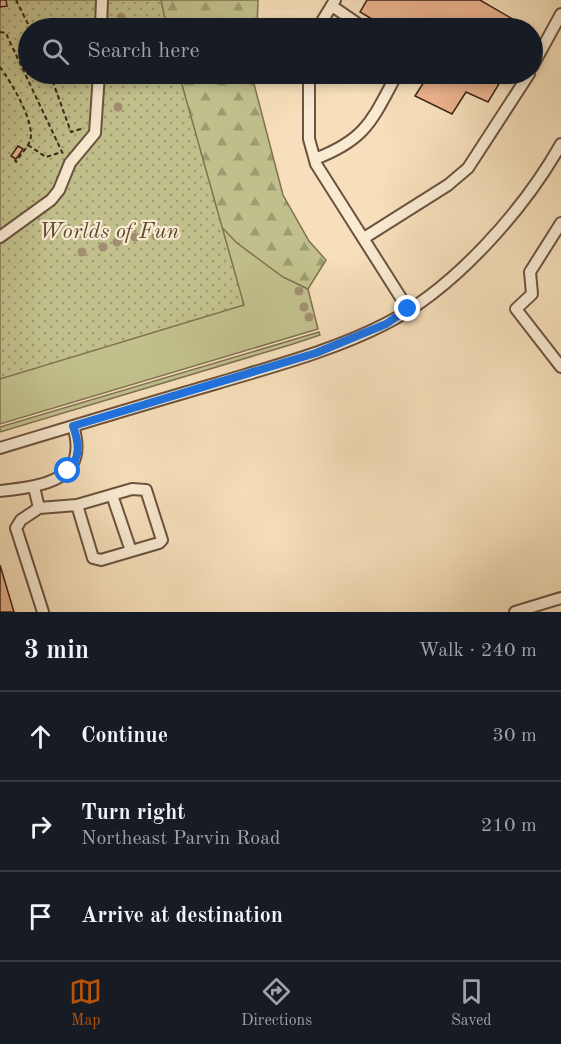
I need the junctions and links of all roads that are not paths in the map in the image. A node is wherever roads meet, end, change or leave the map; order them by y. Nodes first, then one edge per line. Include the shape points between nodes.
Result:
1 (102, 0) edge
2 (333, 3) edge
3 (561, 14) edge
4 (101, 18) edge
5 (324, 18) edge
6 (352, 18) edge
7 (543, 47) edge
8 (98, 84) edge
9 (309, 84) edge
10 (391, 84) edge
11 (523, 84) edge
12 (561, 144) edge
13 (315, 159) junction
14 (561, 223) edge
15 (0, 237) edge
16 (364, 238) junction
17 (408, 309) junction
18 (561, 367) edge
19 (73, 426) junction
20 (0, 448) edge
21 (34, 487) junction
22 (0, 491) edge
23 (112, 495) junction
24 (77, 505) junction
25 (39, 508) junction
26 (131, 551) junction
27 (561, 598) edge
28 (43, 612) edge
29 (515, 612) edge

1 - 4 street
2 - 5 street
2 - 6 street
3 - 7 street
8 - 15 street via 95,133 66,156 51,200
9 - 13 street via 309,139
10 - 13 street via 369,124 344,148
11 - 16 street via 468,168
12 - 17 street via 544,174 502,228 438,289
13 - 16 street
14 - 18 street via 530,272 532,294 516,309
16 - 17 street
17 - 19 street via 386,324 316,353
19 - 20 street
19 - 21 street via 78,442 75,463 68,471
21 - 22 street
21 - 25 street
23 - 24 street
23 - 26 street
23 - 26 street via 132,489 146,490 162,540
24 - 25 street
24 - 26 street via 93,558 101,560
25 - 28 street via 16,528
27 - 29 street

